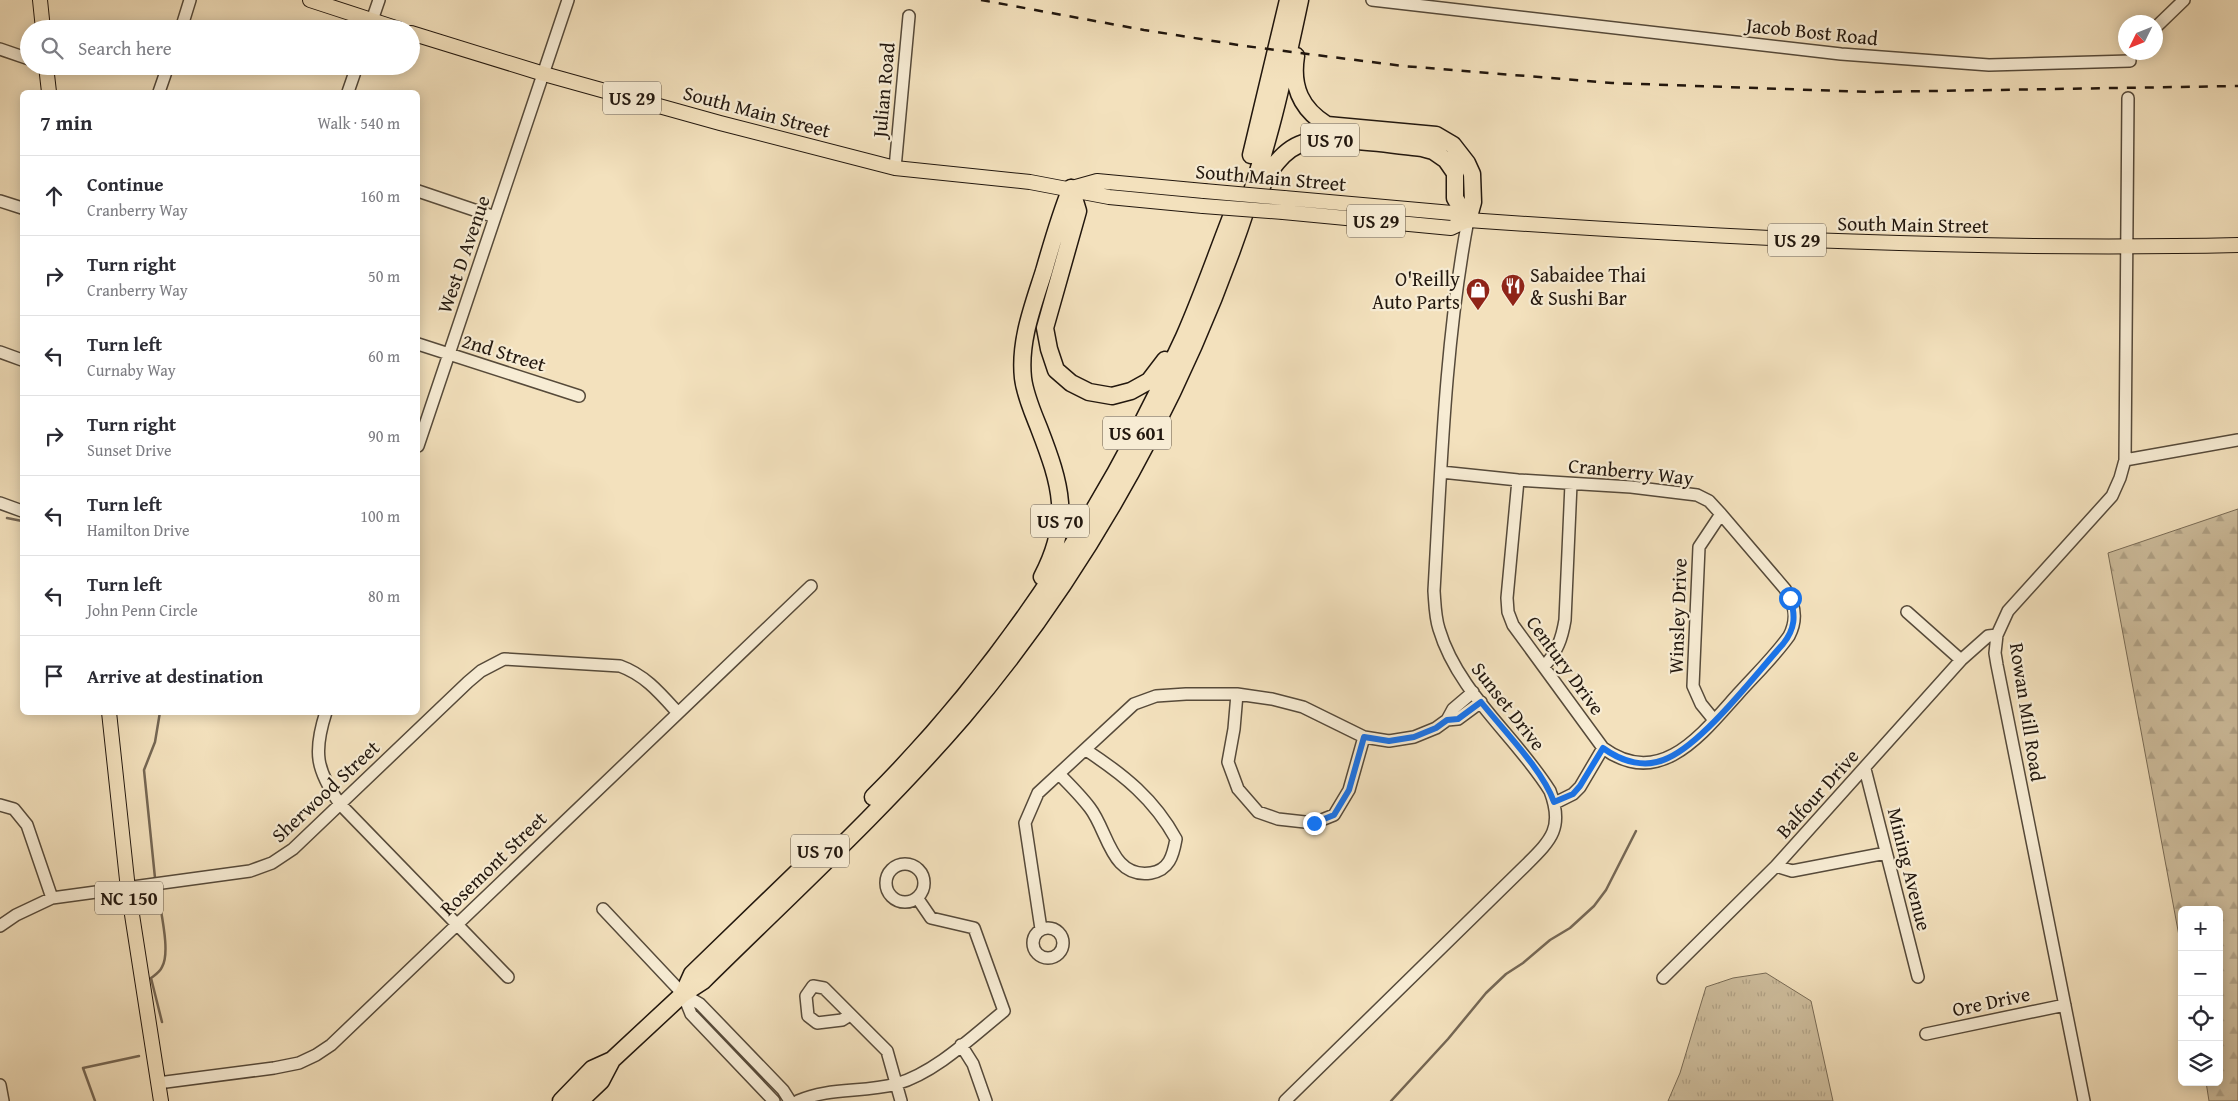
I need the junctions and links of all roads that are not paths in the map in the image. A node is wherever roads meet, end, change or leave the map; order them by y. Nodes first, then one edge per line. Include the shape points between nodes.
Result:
1 (40, 0) edge
2 (190, 0) edge
3 (310, 0) edge
4 (379, 0) edge
5 (568, 0) edge
6 (1288, 0) edge
7 (1300, 0) edge
8 (1306, 0) edge
9 (1372, 0) edge
10 (2184, 0) edge
11 (909, 16) dead end
12 (42, 20) edge
13 (184, 20) edge
14 (359, 20) edge
15 (373, 20) edge
16 (2163, 20) edge
17 (420, 36) edge
18 (0, 49) edge
19 (20, 56) edge
20 (2131, 60) edge
21 (544, 74) junction
22 (47, 75) edge
23 (165, 75) edge
24 (354, 75) edge
25 (49, 90) edge
26 (160, 90) edge
27 (349, 90) edge
28 (2128, 98) dead end
29 (895, 168) junction
30 (1071, 188) junction
31 (420, 192) edge
32 (0, 200) edge
33 (1284, 206) junction
34 (20, 207) edge
35 (495, 218) junction
36 (1468, 220) junction
37 (2238, 245) edge
38 (2126, 248) junction
39 (1216, 273) junction
40 (420, 345) edge
41 (0, 352) edge
42 (448, 355) junction
43 (20, 359) edge
44 (579, 396) dead end
45 (420, 440) edge
46 (2238, 440) edge
47 (2125, 460) junction
48 (1440, 472) junction
49 (1518, 480) junction
50 (1572, 484) junction
51 (0, 504) edge
52 (20, 510) edge
53 (1721, 514) junction
54 (811, 586) dead end
55 (1907, 612) dead end
56 (1997, 635) junction
57 (1961, 660) junction
58 (1544, 666) junction
59 (1473, 692) junction
60 (1237, 694) junction
61 (1481, 702) junction
62 (678, 713) junction
63 (109, 715) edge
64 (325, 715) edge
65 (1447, 720) junction
66 (1714, 720) junction
67 (1364, 737) junction
68 (1603, 748) junction
69 (1086, 750) junction
70 (1865, 769) junction
71 (1060, 774) junction
72 (1554, 802) junction
73 (867, 803) junction
74 (340, 804) junction
75 (0, 805) edge
76 (1886, 853) junction
77 (1776, 866) junction
78 (128, 889) junction
79 (52, 898) junction
80 (918, 899) dead end
81 (603, 909) dead end
82 (456, 924) junction
83 (0, 926) edge
84 (1042, 929) dead end
85 (508, 977) dead end
86 (1918, 977) dead end
87 (1663, 978) dead end
88 (683, 994) junction
89 (2065, 1004) junction
90 (850, 1015) dead end
91 (1926, 1034) dead end
92 (961, 1045) junction
93 (612, 1060) junction
94 (158, 1082) junction
95 (896, 1084) junction
96 (0, 1085) edge
97 (3, 1101) edge
98 (161, 1101) edge
99 (561, 1101) edge
100 (580, 1101) edge
101 (774, 1101) edge
102 (790, 1101) edge
103 (798, 1101) edge
104 (901, 1101) edge
105 (986, 1101) edge
106 (1284, 1101) edge
107 (2084, 1101) edge

1 - 12 main road
2 - 13 street
3 - 14 main road
4 - 15 street
5 - 21 street, West D Avenue
6 - 39 highway, US 601 via 1266,99
7 - 39 highway, US 601 via 1271,128 1246,209
8 - 36 highway via 1294,68 1302,100 1314,117 1327,125 1436,135 1453,145 1468,163 1472,174 1473,202
9 - 20 street, Jacob Bost Road via 1841,54 1989,65
10 - 16 street
11 - 29 street, Julian Road
17 - 21 main road, South Main Street / US 29
18 - 19 street
21 - 29 main road, South Main Street / US 29
21 - 35 street, West D Avenue
22 - 25 main road
23 - 26 street
24 - 27 street
28 - 38 street, Rowan Mill Road
29 - 30 main road, South Main Street / US 29
30 - 33 main road, South Main Street / US 29, bridge via 1109,197 1203,206
30 - 33 main road, South Main Street / US 29, bridge via 1097,181 1204,191
30 - 39 highway via 1078,211 1045,328 1056,370 1071,383 1089,392 1112,396 1131,391 1149,380 1163,364
30 - 73 highway, US 70 via 1026,328 1023,354 1023,379 1061,496 1058,540 1036,588 988,654 890,770
31 - 35 street
32 - 34 street
33 - 36 main road, South Main Street / US 29 via 1452,213
35 - 42 street, West D Avenue
36 - 38 main road, South Main Street / US 29 via 1829,242
36 - 39 highway, US 70 via 1455,198 1454,173 1446,160 1433,151 1327,140 1305,142 1286,153 1272,168 1262,185 1240,244
36 - 48 street, Sunset Drive via 1459,265
37 - 38 main road, South Main Street / US 29
38 - 47 street, Rowan Mill Road
39 - 73 highway, US 601 via 1138,432 1066,557 984,670 939,725
39 - 88 highway, US 70 via 1163,411 1104,519 1005,664 910,776 703,981
40 - 42 street, 2nd Street
41 - 43 street
42 - 44 street, 2nd Street
42 - 45 street, West D Avenue
46 - 47 street
47 - 56 street, Rowan Mill Road via 2112,496 2019,597 2001,622
48 - 49 street, Cranberry Way
48 - 59 street, Sunset Drive via 1435,610 1450,658
49 - 50 street, Cranberry Way
49 - 58 street, Century Drive via 1508,612 1513,625
50 - 53 street, Cranberry Way via 1698,495
50 - 58 street via 1565,620 1562,637
51 - 52 street
53 - 66 street, Winsley Drive via 1699,547 1692,686
53 - 66 street, Cranberry Way via 1784,589 1795,614 1792,630 1783,644
54 - 62 street, Rosemont Street
55 - 57 street
56 - 57 street, Balfour Drive via 1988,636
56 - 89 street, Rowan Mill Road via 1998,665
57 - 70 street, Balfour Drive
58 - 68 street, Century Drive
59 - 61 street, Sunset Drive
59 - 65 street via 1453,709
60 - 67 street via 1302,707
60 - 67 street via 1228,762 1238,789 1258,812 1278,819 1314,823 1334,815 1349,790
60 - 69 street via 1156,696 1134,704
61 - 65 street via 1458,719
61 - 72 street, Sunset Drive via 1540,776
62 - 74 street, Sherwood Street via 648,680 620,666 504,659 468,682
62 - 82 street, Rosemont Street
63 - 78 main road, NC 150
64 - 74 street via 317,751 319,766 325,783
65 - 67 street via 1425,732 1401,739 1389,741
66 - 68 street, Cranberry Way via 1678,753 1657,762 1621,760
68 - 72 street via 1573,794
69 - 71 street
69 - 71 street via 1138,788 1165,820 1176,840 1172,860 1159,871 1140,874 1120,862 1111,852 1092,810
70 - 76 street, Mining Avenue
70 - 77 street, Balfour Drive
71 - 84 street via 1038,793 1025,823
72 - 106 street, Sunset Drive via 1556,826 1546,845
73 - 88 highway, US 70 via 692,974
74 - 78 street, Sherwood Street via 293,849 272,863 250,871
74 - 82 street
75 - 79 street via 14,809 27,825
76 - 77 street via 1792,871
76 - 86 street, Mining Avenue
77 - 87 street, Balfour Drive
78 - 79 street, Sherwood Street
78 - 94 main road, NC 150
79 - 83 street, Sherwood Street via 16,914
80 - 92 street via 931,918 974,928 1004,1012
81 - 88 street
82 - 85 street
82 - 94 street, Rosemont Street via 316,1055 299,1063 274,1068
88 - 93 highway, US 70
88 - 101 street via 691,1014
88 - 102 street via 700,1004
89 - 91 street, Ore Drive
89 - 107 street, Rowan Mill Road
90 - 95 street via 887,1051
92 - 95 street via 929,1069
92 - 105 street via 974,1064
93 - 99 highway, US 70 via 592,1069
93 - 100 highway, US 70 via 601,1081
94 - 98 main road, NC 150
95 - 103 street via 833,1090
95 - 104 street
96 - 97 street

